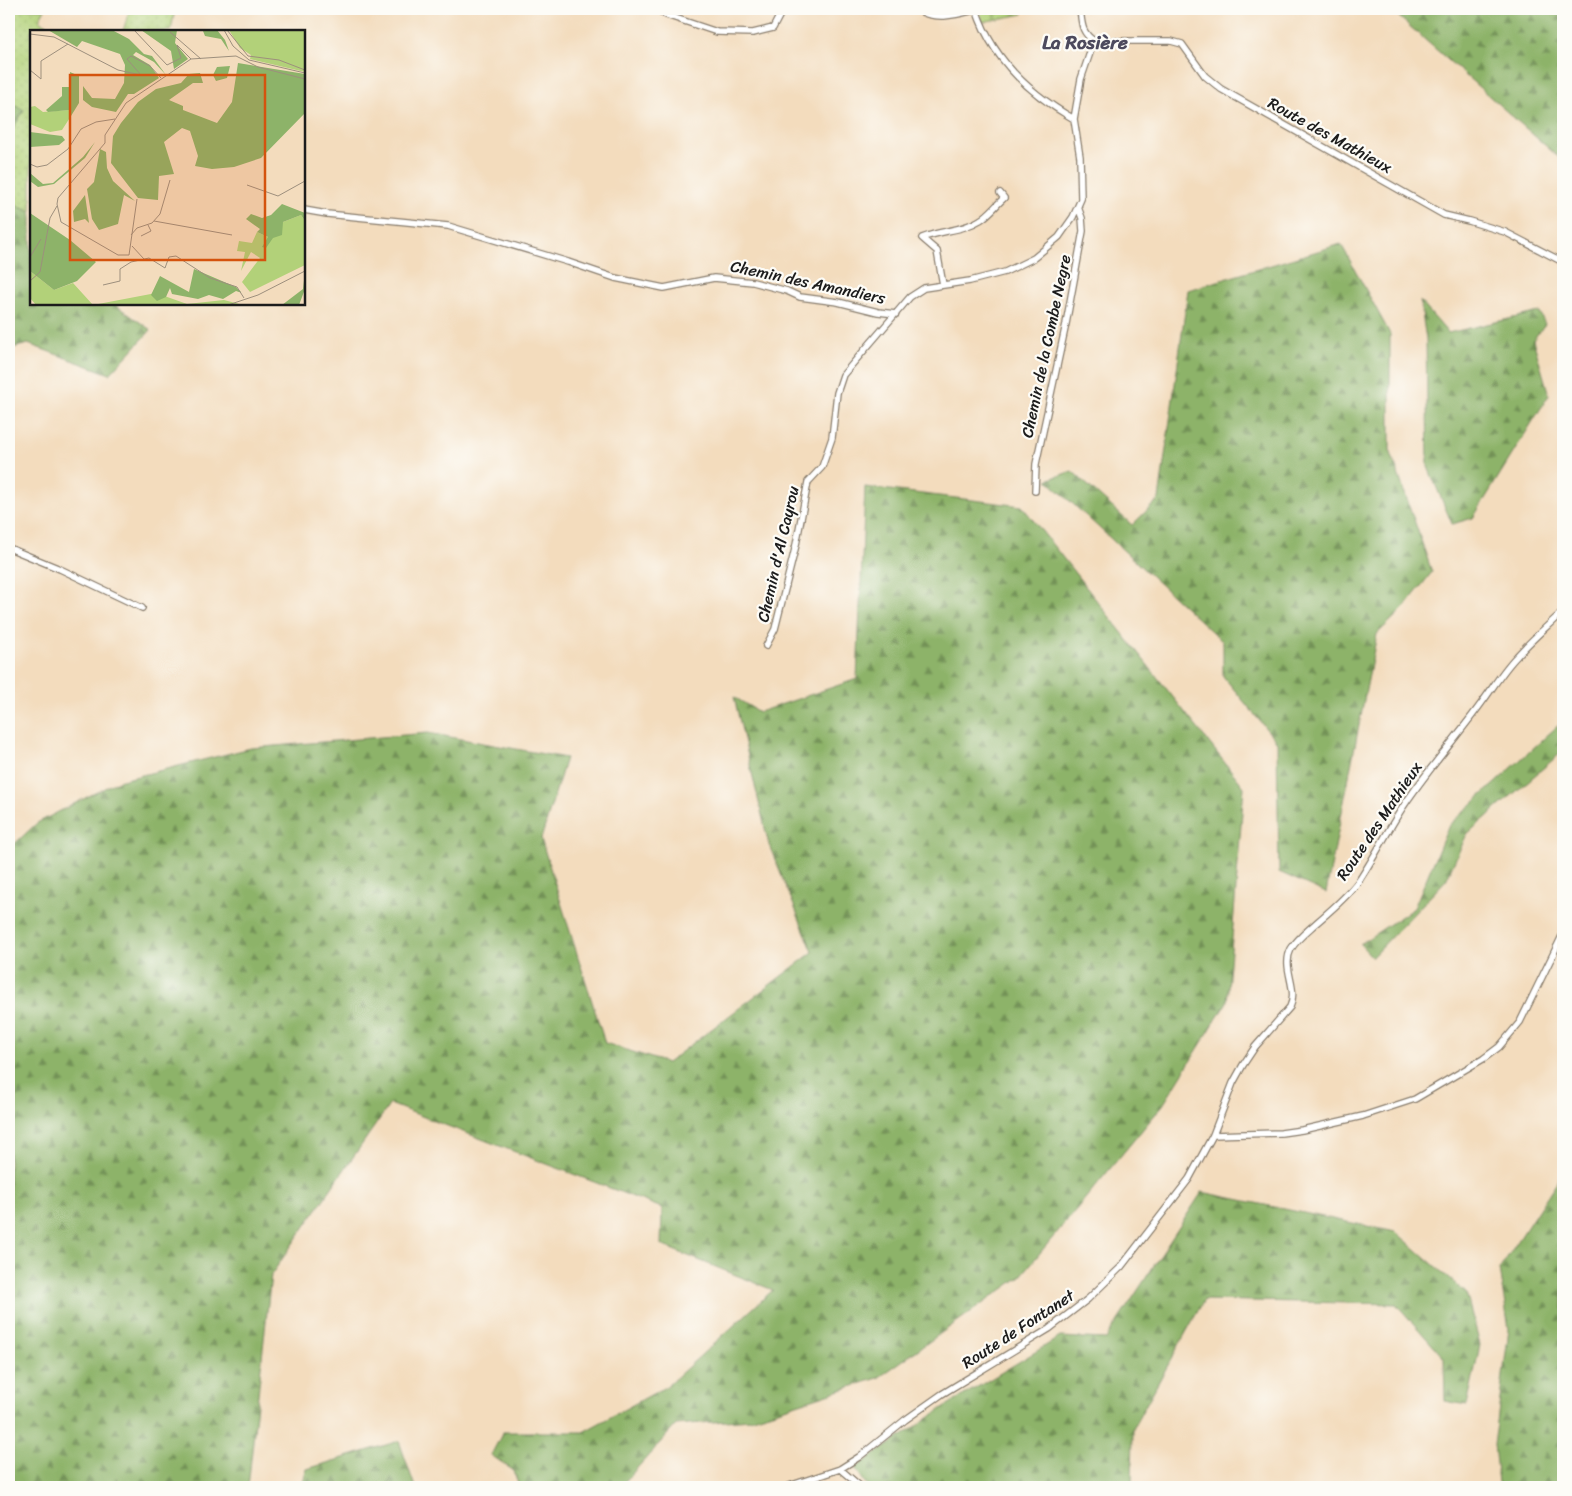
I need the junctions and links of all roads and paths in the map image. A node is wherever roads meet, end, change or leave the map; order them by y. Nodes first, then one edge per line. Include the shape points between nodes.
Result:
1 (657, 9) edge
2 (783, 9) edge
3 (917, 9) edge
4 (978, 9) edge
5 (1080, 9) edge
6 (1094, 41) junction
7 (1074, 119) junction
8 (1000, 193) dead end
9 (1078, 207) junction
10 (305, 210) edge
11 (1563, 262) edge
12 (943, 285) junction
13 (896, 314) junction
14 (1035, 491) dead end
15 (9, 548) edge
16 (142, 608) dead end
17 (1563, 611) edge
18 (766, 646) dead end
19 (1563, 934) edge
20 (1213, 1135) junction
21 (840, 1469) junction
22 (786, 1487) edge
23 (861, 1487) edge

1 - 2 street via 717,32 753,33 774,28
3 - 4 street via 937,16
4 - 7 street via 990,41 1006,65 1027,87
5 - 6 street via 1085,35
6 - 7 street, Chemin des Amandiers via 1081,79
6 - 11 street, Route des Mathieux via 1171,41 1182,44 1210,82 1259,111 1444,216 1506,232
7 - 9 street, Chemin des Amandiers via 1080,157 1081,199
8 - 12 street via 1004,198 980,220 922,238 937,252
9 - 12 street, Chemin des Amandiers via 1059,237 1034,258 1005,272
9 - 14 street, Chemin de la Combe Negre via 1083,231 1036,464
10 - 13 street, Chemin des Amandiers via 448,226 616,278 664,288 714,278 753,282 800,297
12 - 13 street, Chemin des Amandiers via 924,288 910,297
13 - 18 street, Chemin d'Al Cayrou via 843,375 837,393 832,438 822,467 808,482 775,629
15 - 16 street
17 - 20 street, Route des Mathieux via 1516,656 1429,770 1358,882 1292,947 1288,970 1293,1000 1243,1065
19 - 20 street via 1520,1022 1511,1033 1483,1059 1422,1095 1383,1110 1302,1130
20 - 21 street, Route de Fontanet via 1189,1179 1163,1214 1121,1267 1088,1299 1049,1328 942,1394
21 - 22 street, Route de Fontanet
21 - 23 street

